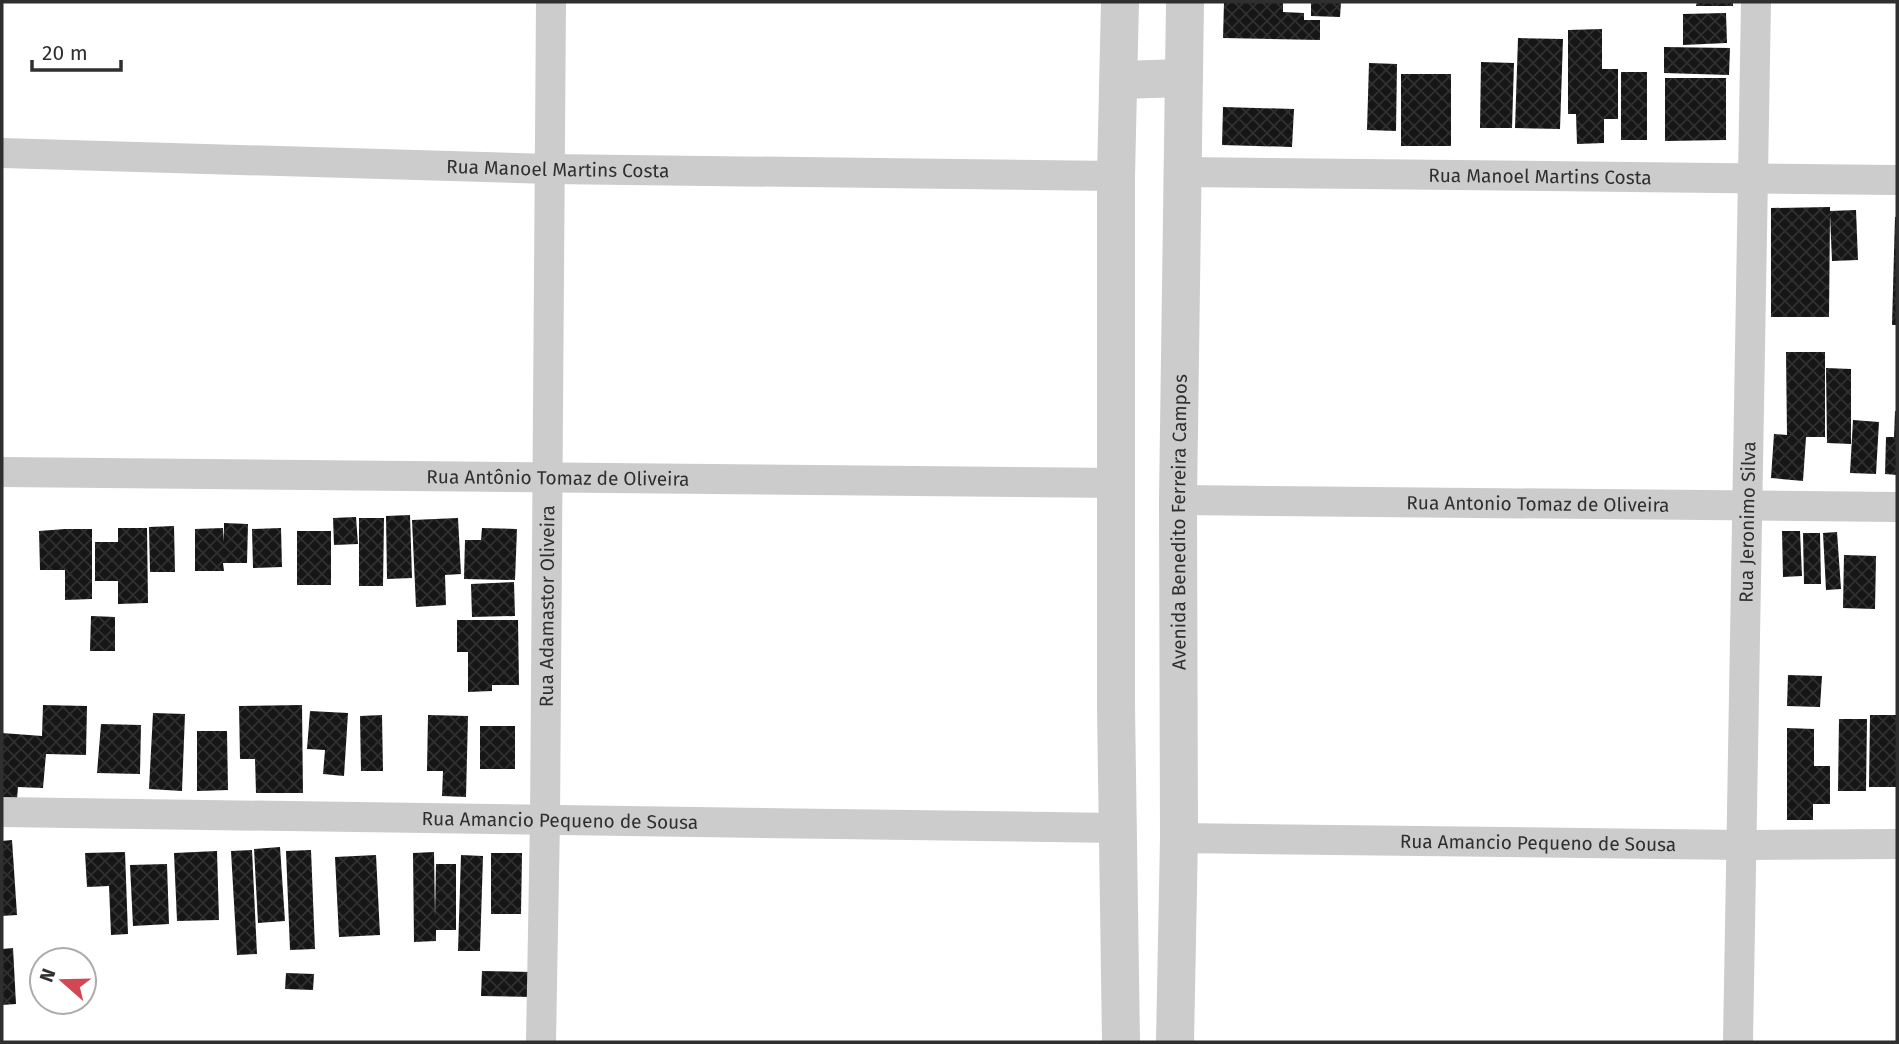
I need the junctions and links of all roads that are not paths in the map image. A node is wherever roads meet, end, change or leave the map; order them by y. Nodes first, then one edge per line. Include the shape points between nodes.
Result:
1 (551, 2) edge
2 (1120, 2) edge
3 (1185, 2) edge
4 (1756, 2) edge
5 (1184, 78) junction
6 (1119, 80) junction
7 (2, 153) edge
8 (550, 169) junction
9 (1183, 172) junction
10 (1116, 176) junction
11 (1754, 178) junction
12 (1897, 180) edge
13 (2, 472) edge
14 (547, 478) junction
15 (1116, 483) junction
16 (1178, 500) junction
17 (1749, 506) junction
18 (1897, 507) edge
19 (1116, 707) junction
20 (1178, 708) junction
21 (2, 812) edge
22 (545, 819) junction
23 (1117, 828) junction
24 (1179, 838) junction
25 (1897, 844) edge
26 (1742, 845) junction
27 (541, 1042) edge
28 (1121, 1042) edge
29 (1174, 1042) edge
30 (1738, 1042) edge

1 - 8 street, Rua Adamastor Oliveira
2 - 6 street
3 - 5 street, Avenida Benedito Ferreira Campos
4 - 11 street, Rua Jeronimo Silva
5 - 6 street
5 - 9 street, Avenida Benedito Ferreira Campos
6 - 10 street
7 - 8 street, Rua Manoel Martins Costa
8 - 10 street, Rua Manoel Martins Costa
8 - 14 street, Rua Adamastor Oliveira
9 - 11 street, Rua Manoel Martins Costa
9 - 16 street, Avenida Benedito Ferreira Campos
10 - 15 street
11 - 12 street, Rua Manoel Martins Costa
11 - 17 street, Rua Jeronimo Silva
13 - 14 street, Rua Antônio Tomaz de Oliveira
14 - 15 street, Rua Antônio Tomaz de Oliveira
14 - 22 street, Rua Adamastor Oliveira
15 - 19 street
16 - 17 street, Rua Antonio Tomaz de Oliveira
16 - 20 street, Avenida Benedito Ferreira Campos
17 - 18 street, Rua Antonio Tomaz de Oliveira
17 - 26 street, Rua Jeronimo Silva
19 - 20 street
19 - 23 street
20 - 24 street, Avenida Benedito Ferreira Campos
21 - 22 street, Rua Amancio Pequeno de Sousa
22 - 23 street, Rua Amancio Pequeno de Sousa
22 - 27 street, Rua Adamastor Oliveira
23 - 28 street
24 - 26 street, Rua Amancio Pequeno de Sousa
24 - 29 street, Avenida Benedito Ferreira Campos
25 - 26 street, Rua Amancio Pequeno de Sousa
26 - 30 street, Rua Jeronimo Silva

